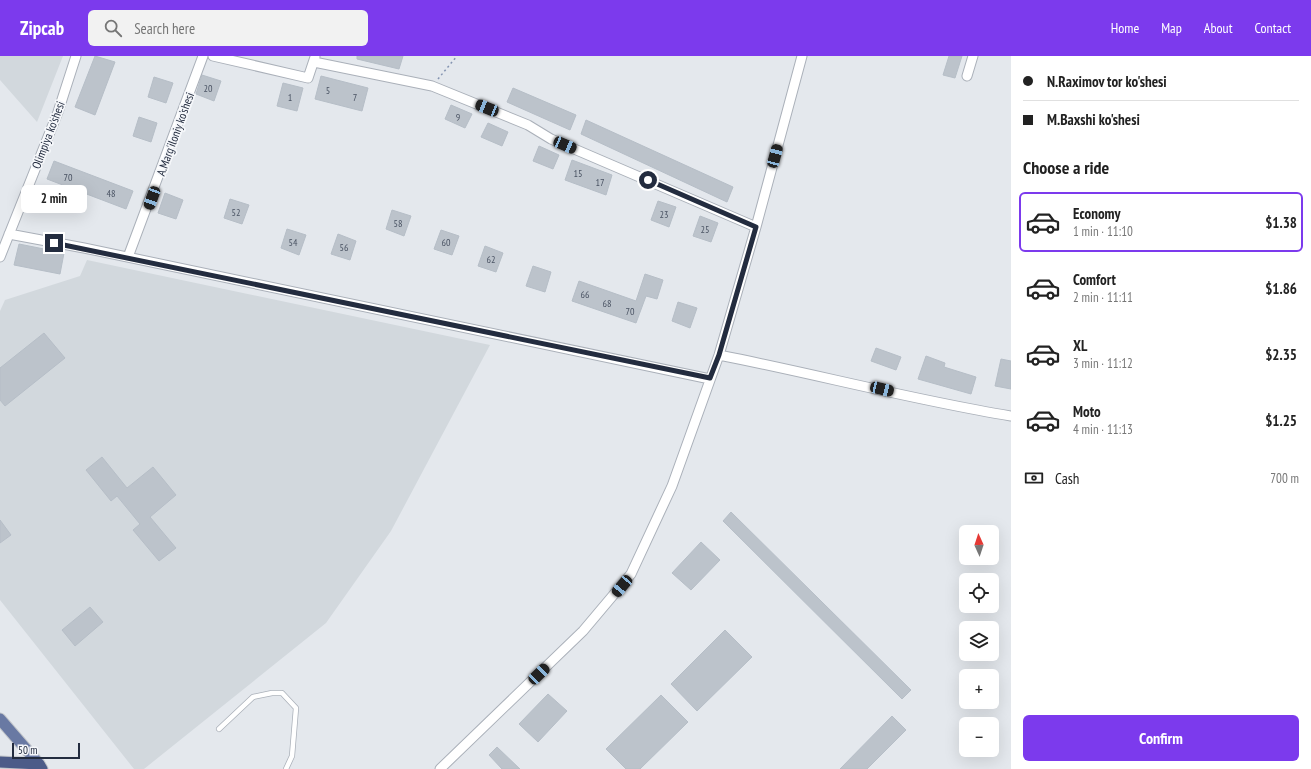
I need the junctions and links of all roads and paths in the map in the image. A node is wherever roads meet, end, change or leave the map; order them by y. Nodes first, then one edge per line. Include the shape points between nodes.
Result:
1 (76, 56) edge
2 (203, 56) edge
3 (213, 56) edge
4 (457, 56) edge
5 (802, 56) edge
6 (973, 56) edge
7 (314, 59) edge
8 (967, 76) dead end
9 (432, 86) junction
10 (756, 227) junction
11 (9, 234) junction
12 (0, 257) edge
13 (128, 257) junction
14 (719, 355) junction
15 (710, 378) junction
16 (1011, 416) edge
17 (0, 719) edge
18 (218, 729) dead end
19 (0, 762) edge
20 (40, 767) edge
21 (286, 769) edge
22 (440, 769) edge

1 - 11 street, Olimpiya ko'shesi via 58,112
2 - 13 street, A.Marg'iloniy ko'shesi
3 - 7 street via 308,78
4 - 9 path
5 - 10 street
6 - 8 street
7 - 9 street
9 - 10 street via 528,125 551,139
10 - 14 street
11 - 12 street, Olimpiya ko'shesi
11 - 13 street
13 - 15 street
14 - 15 street
14 - 16 street
15 - 22 street via 672,486 631,574 583,631
17 - 20 main road
18 - 21 lane via 253,698 282,693 296,708 292,756
19 - 20 highway

